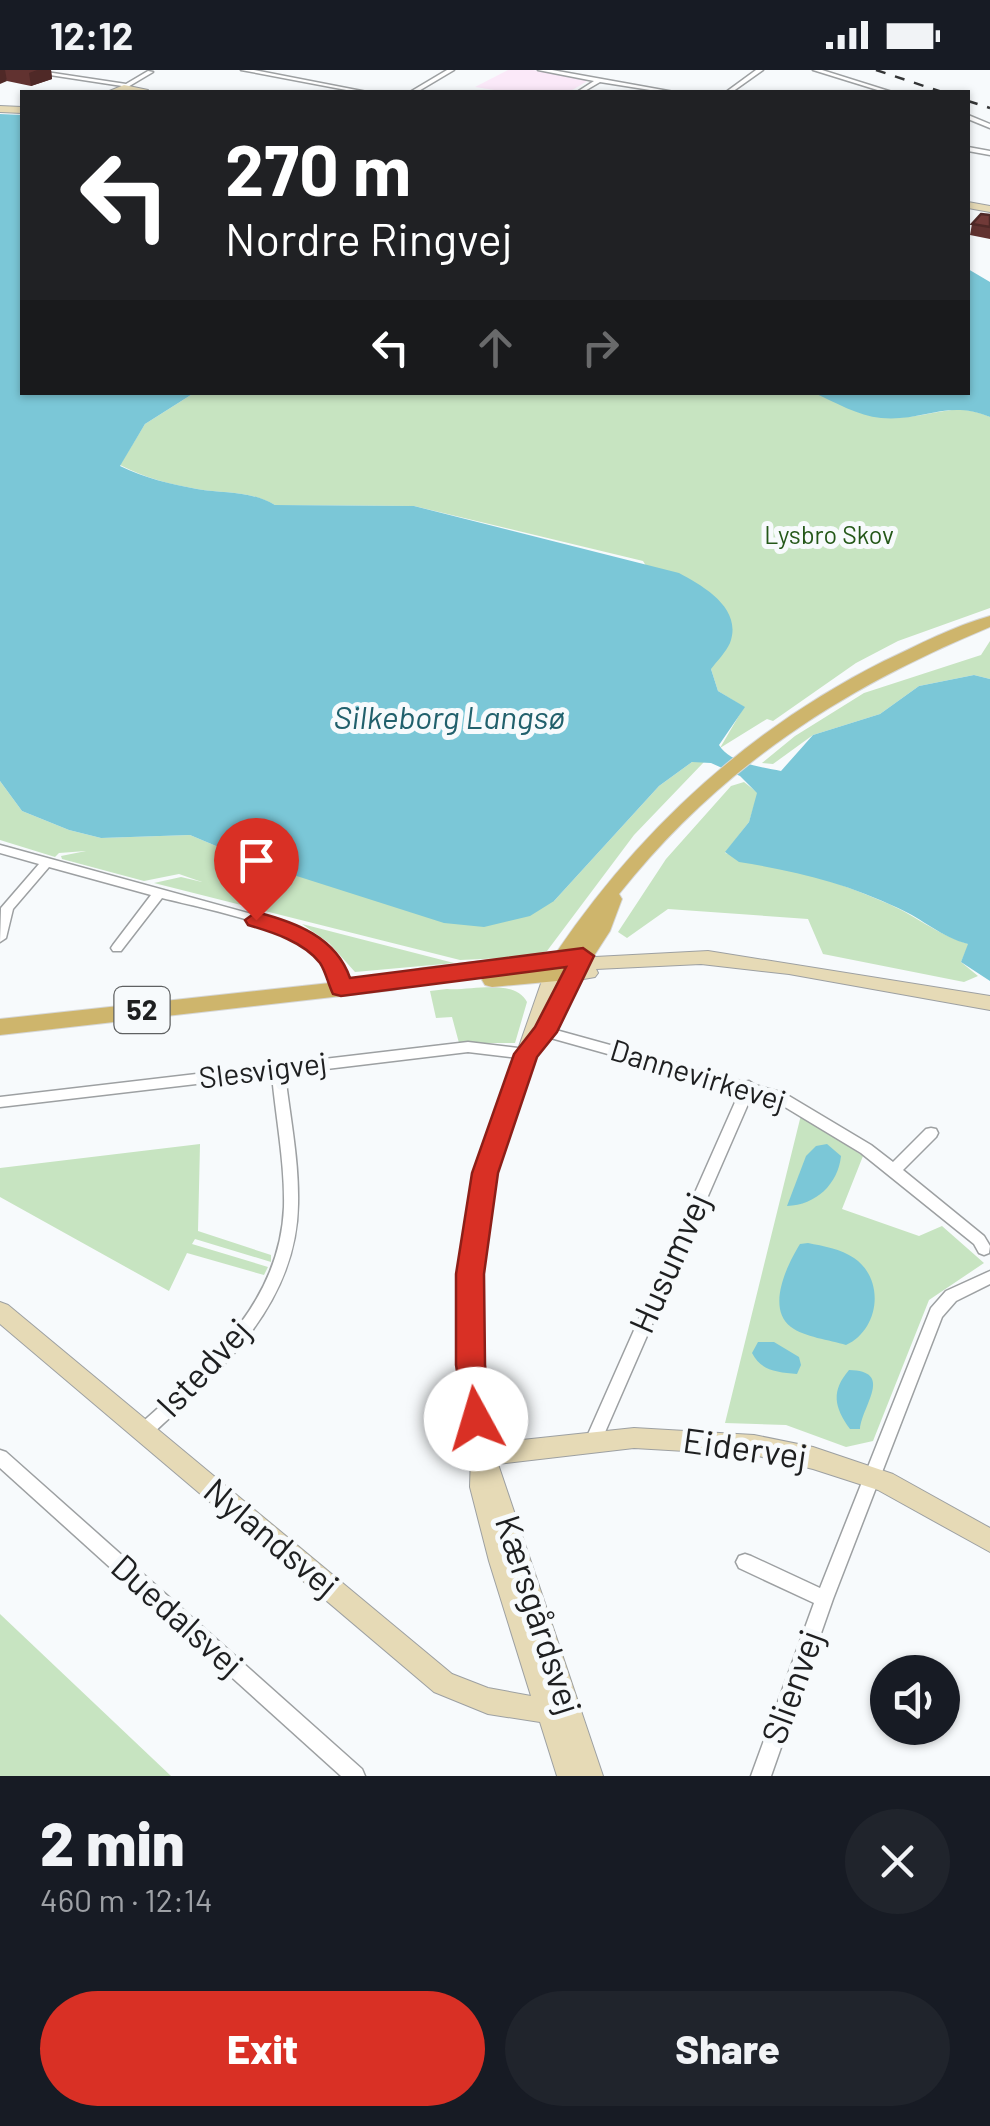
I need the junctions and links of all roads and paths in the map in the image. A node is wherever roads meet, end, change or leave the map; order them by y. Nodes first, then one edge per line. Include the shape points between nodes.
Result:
1 (20, 70) edge
2 (244, 70) edge
3 (451, 70) edge
4 (542, 70) edge
5 (760, 70) edge
6 (816, 70) edge
7 (150, 72) edge
8 (599, 80) junction
9 (118, 88) edge
10 (353, 90) edge
11 (416, 90) edge
12 (583, 90) edge
13 (660, 90) edge
14 (731, 90) edge
15 (881, 90) edge
16 (990, 621) edge
17 (0, 849) edge
18 (45, 864) junction
19 (158, 894) junction
20 (0, 938) edge
21 (117, 948) dead end
22 (567, 966) junction
23 (812, 974) junction
24 (394, 983) junction
25 (341, 988) junction
26 (990, 1003) edge
27 (0, 1026) edge
28 (544, 1032) junction
29 (526, 1054) junction
30 (278, 1070) junction
31 (749, 1086) junction
32 (0, 1102) edge
33 (931, 1133) dead end
34 (894, 1171) junction
35 (984, 1249) dead end
36 (990, 1277) edge
37 (0, 1311) edge
38 (144, 1432) junction
39 (593, 1441) junction
40 (483, 1455) junction
41 (0, 1457) edge
42 (871, 1478) junction
43 (990, 1541) edge
44 (745, 1562) dead end
45 (824, 1599) junction
46 (559, 1708) junction
47 (354, 1776) edge
48 (570, 1776) edge
49 (590, 1776) edge
50 (761, 1776) edge

1 - 9 street
2 - 10 street
3 - 11 street
4 - 8 street
5 - 14 street
6 - 15 street
7 - 9 street
8 - 12 street
8 - 13 street
16 - 22 main road via 872,671 746,752 671,821 616,888 600,930
17 - 18 street
18 - 19 street
18 - 20 street via 8,908
19 - 21 street
19 - 25 street via 304,937 333,962
22 - 23 street
22 - 23 street via 708,958
22 - 24 main road, 52
22 - 24 main road, 52 via 422,975
22 - 28 street, Kærsgårdsvej
22 - 29 street, Kærsgårdsvej via 530,1029
23 - 26 street
24 - 25 main road, 52
25 - 27 main road, 52
28 - 29 street, Kærsgårdsvej
28 - 31 street, Dannevirkevej
29 - 30 street, Slesvigvej via 468,1047
29 - 40 street, Kærsgårdsvej via 493,1144 473,1243 471,1365
30 - 32 street, Slesvigvej
30 - 38 street, Istedvej via 291,1208 280,1266 238,1340
31 - 34 street, Dannevirkevej via 803,1108
31 - 39 street, Husumvej
33 - 34 street
34 - 35 street, Dannevirkevej
36 - 42 street, Slienvej via 951,1296 936,1314
37 - 38 street, Nylandsvej
38 - 46 street, Nylandsvej via 444,1683 480,1701
39 - 40 street, Eidervej
39 - 42 street, Eidervej via 676,1438 754,1445
40 - 46 street, Kærsgårdsvej via 482,1487 501,1561
41 - 47 street, Duedalsvej
42 - 43 street, Eidervej
42 - 45 street, Slienvej
44 - 45 street, Slienvej
45 - 50 street, Slienvej
46 - 48 street, Kærsgårdsvej
46 - 49 street, Kærsgårdsvej

